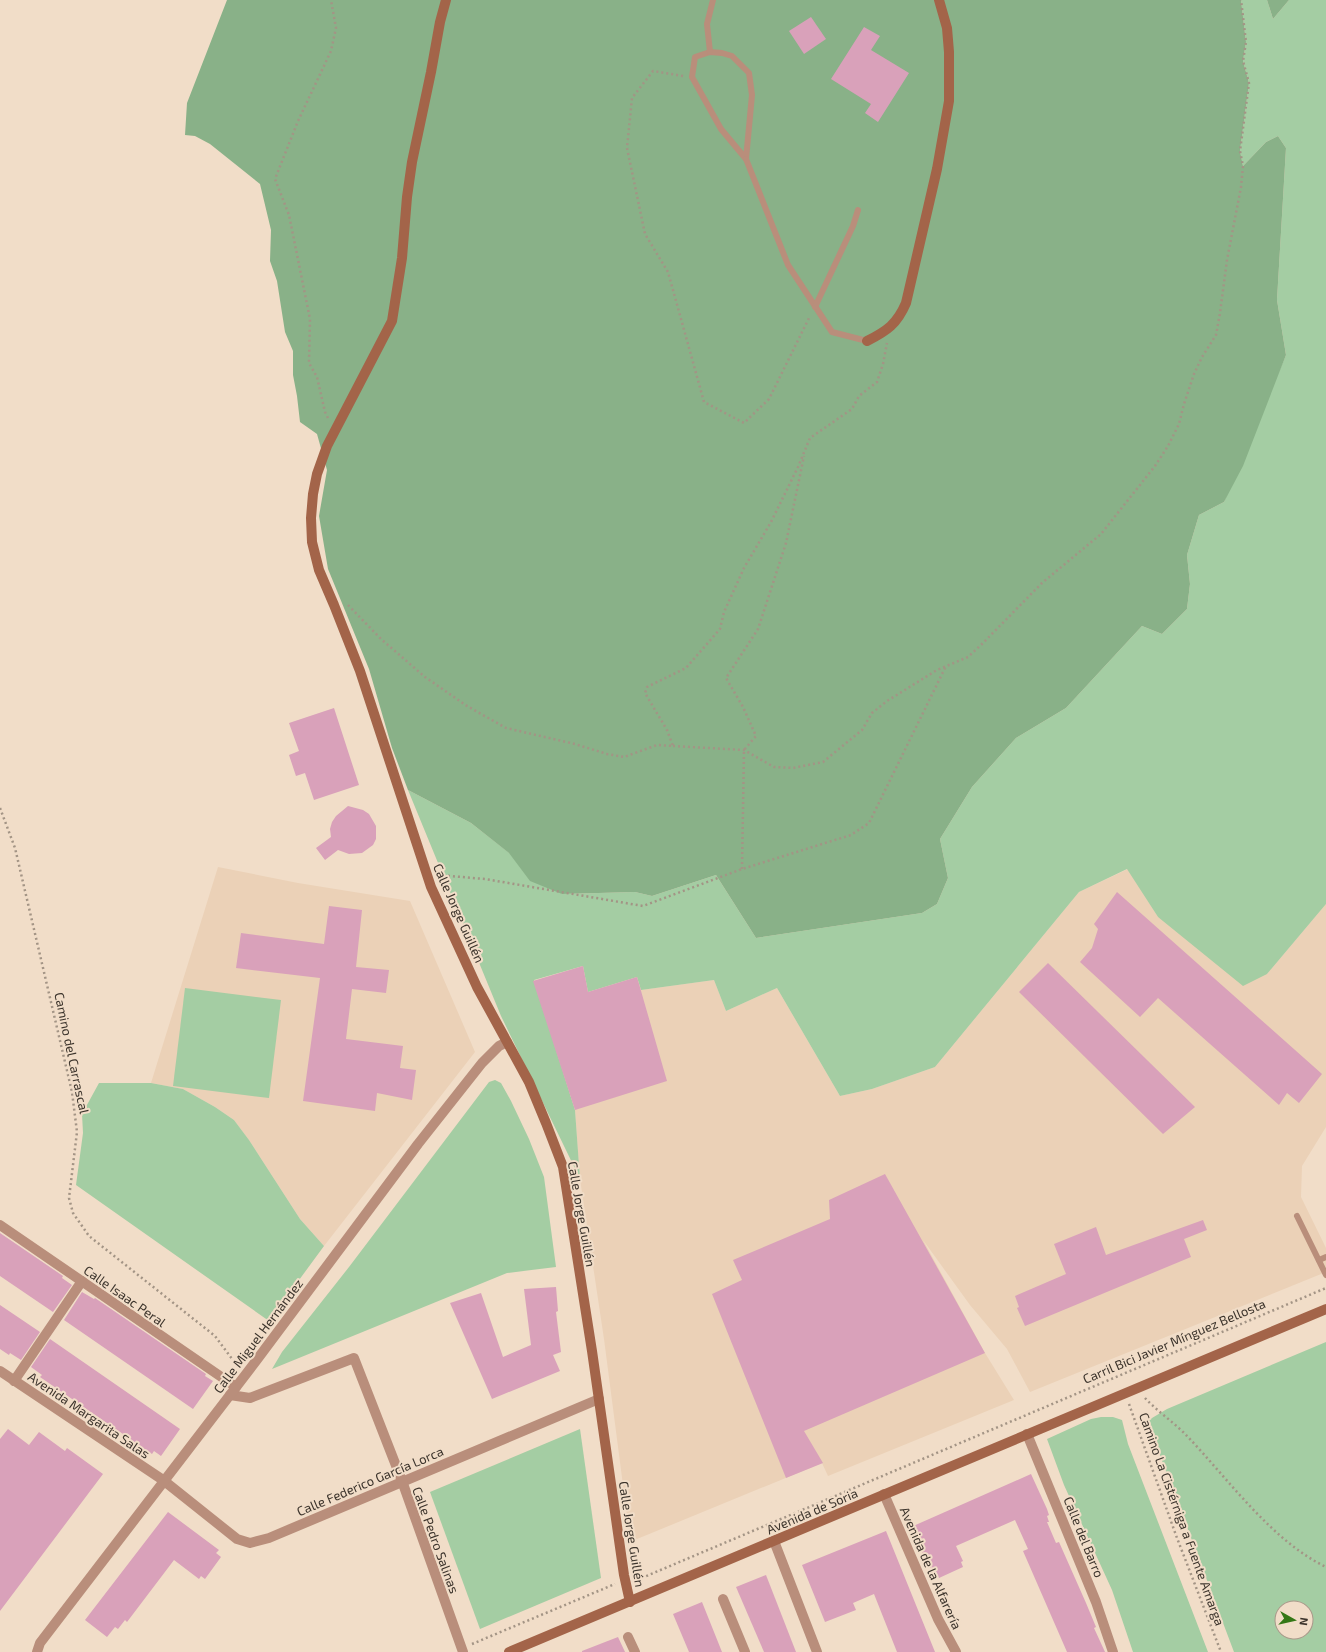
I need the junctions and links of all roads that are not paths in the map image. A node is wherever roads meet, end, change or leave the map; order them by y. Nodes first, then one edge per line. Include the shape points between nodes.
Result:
1 (446, 0) edge
2 (713, 0) edge
3 (939, 0) edge
4 (710, 52) junction
5 (746, 158) junction
6 (858, 210) dead end
7 (815, 307) junction
8 (867, 341) joint
9 (507, 1042) junction
10 (1297, 1216) dead end
11 (0, 1225) edge
12 (1326, 1257) edge
13 (1319, 1260) junction
14 (1326, 1276) edge
15 (82, 1281) junction
16 (1326, 1309) edge
17 (0, 1371) edge
18 (14, 1381) junction
19 (233, 1391) junction
20 (599, 1399) junction
21 (1027, 1434) junction
22 (164, 1480) junction
23 (402, 1481) junction
24 (884, 1494) junction
25 (774, 1541) junction
26 (723, 1599) dead end
27 (630, 1602) junction
28 (628, 1637) dead end
29 (466, 1649) edge
30 (37, 1652) edge
31 (509, 1652) edge
32 (635, 1652) edge
33 (745, 1652) edge
34 (817, 1652) edge
35 (956, 1652) edge
36 (1113, 1652) edge

1 - 9 street, Calle Jorge Guillén via 412,162 402,258 392,321 327,446 317,474 311,518 312,542 319,570 360,671 431,887 477,987
2 - 4 lane via 707,24
3 - 8 street via 949,44 949,101 937,169 906,302 890,328
4 - 5 lane via 732,56 749,73 752,95
4 - 5 lane via 695,57 692,77 720,129
5 - 7 lane via 788,265
6 - 7 lane
7 - 8 lane via 832,332
9 - 19 street, Calle Miguel Hernández via 498,1046 477,1069
9 - 20 street, Calle Jorge Guillén via 528,1082 563,1167
10 - 13 lane
11 - 15 street, Calle Isaac Peral
12 - 13 lane
13 - 14 lane
15 - 18 street
15 - 19 street, Calle Isaac Peral
16 - 21 street, Avenida de Soria
17 - 18 street, Avenida Margarita Salas
18 - 22 street, Avenida Margarita Salas
19 - 22 street, Calle Miguel Hernández
19 - 23 street, Calle Pedro Salinas via 250,1398 354,1358
20 - 23 street, Calle Federico García Lorca
20 - 27 street, Calle Jorge Guillén
21 - 24 street, Avenida de Soria
21 - 36 street, Calle del Barro via 1096,1602
22 - 23 street, Calle Federico García Lorca via 237,1539 250,1543 269,1538
22 - 30 street, Calle Miguel Hernández via 40,1643
23 - 29 street, Calle Pedro Salinas
24 - 25 street, Avenida de Soria
24 - 35 street, Avenida de la Alfarería via 938,1619
25 - 27 street, Avenida de Soria
25 - 34 street
26 - 33 street
27 - 31 street, Avenida de Soria
28 - 32 street

